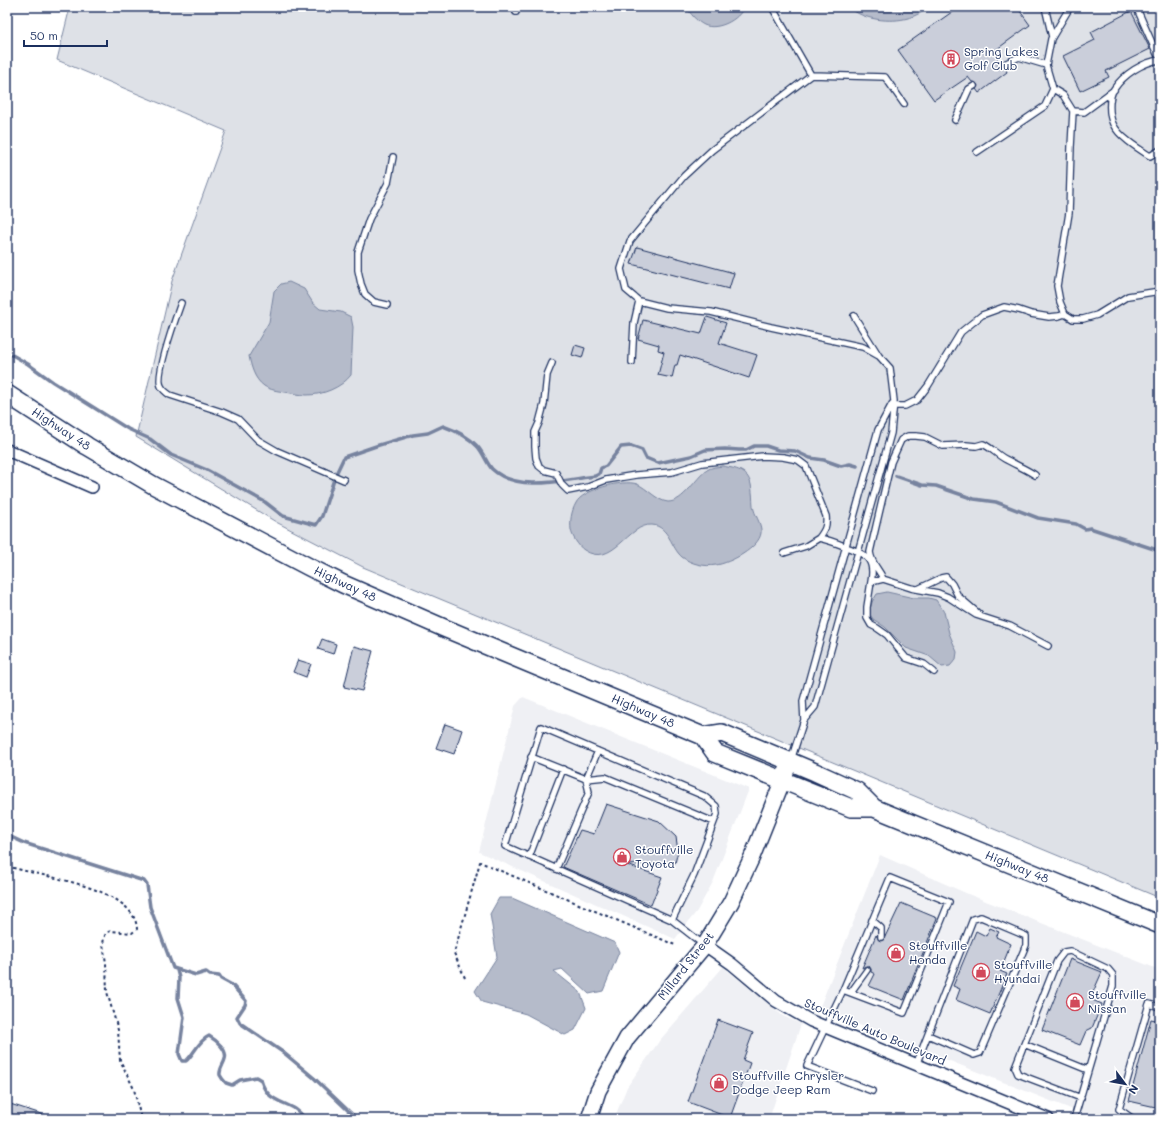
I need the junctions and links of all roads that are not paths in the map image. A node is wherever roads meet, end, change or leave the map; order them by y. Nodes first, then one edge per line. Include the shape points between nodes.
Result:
1 (772, 7) edge
2 (1045, 7) edge
3 (1070, 7) edge
4 (1134, 7) edge
5 (1052, 37) junction
6 (1160, 59) edge
7 (1002, 65) dead end
8 (1046, 65) junction
9 (811, 75) junction
10 (974, 86) dead end
11 (1053, 89) junction
12 (1114, 90) junction
13 (904, 104) dead end
14 (1073, 111) junction
15 (954, 120) dead end
16 (1160, 150) edge
17 (977, 152) dead end
18 (393, 157) dead end
19 (1160, 291) edge
20 (181, 302) dead end
21 (639, 302) junction
22 (387, 305) dead end
23 (1065, 314) junction
24 (854, 316) dead end
25 (879, 356) junction
26 (632, 362) dead end
27 (552, 363) dead end
28 (7, 394) edge
29 (893, 403) junction
30 (7, 450) edge
31 (1036, 475) dead end
32 (343, 479) dead end
33 (92, 487) dead end
34 (819, 538) junction
35 (846, 546) junction
36 (858, 551) junction
37 (784, 553) dead end
38 (883, 579) junction
39 (871, 582) junction
40 (918, 589) junction
41 (983, 617) junction
42 (1048, 646) dead end
43 (934, 672) dead end
44 (804, 720) junction
45 (703, 736) junction
46 (598, 751) junction
47 (531, 757) junction
48 (790, 762) junction
49 (563, 769) junction
50 (586, 779) junction
51 (782, 780) junction
52 (874, 808) junction
53 (714, 822) junction
54 (529, 857) junction
55 (556, 869) junction
56 (672, 920) junction
57 (872, 920) junction
58 (1160, 925) edge
59 (881, 937) dead end
60 (705, 945) junction
61 (866, 970) dead end
62 (843, 990) junction
63 (851, 992) junction
64 (1160, 1007) edge
65 (826, 1027) junction
66 (928, 1035) junction
67 (1024, 1044) junction
68 (916, 1064) junction
69 (1088, 1070) junction
70 (872, 1091) dead end
71 (1080, 1098) junction
72 (589, 1119) edge
73 (1048, 1119) edge
74 (1074, 1119) edge
75 (1133, 1119) edge

1 - 9 lane
2 - 5 lane
3 - 5 lane
4 - 6 lane
5 - 8 lane
6 - 12 lane via 1149,62 1129,74
7 - 8 lane via 1020,57
8 - 11 lane
9 - 13 lane via 885,78
9 - 21 lane via 712,150 684,176 630,241 621,269 626,290
10 - 15 lane
11 - 14 lane via 1063,95
11 - 17 lane via 1045,106
12 - 14 lane via 1084,112
12 - 16 lane via 1109,108 1114,126 1128,142 1150,156
14 - 23 lane via 1070,213 1056,286
18 - 22 lane via 388,183 370,219 358,252 358,270 365,294 374,302
19 - 23 lane via 1128,296 1097,315 1084,319 1073,319
20 - 32 lane via 160,372 160,386 170,395 238,419 258,440 277,452
21 - 25 lane via 667,308 711,312 863,347
21 - 26 lane via 634,323
23 - 29 lane via 1050,317 1004,306 982,315 961,332 917,400 905,406
24 - 25 lane
25 - 29 lane via 890,368
27 - 34 lane via 547,375 544,404 535,432 536,458 538,466 556,473 568,491 606,480 672,472 702,463 784,456 798,460 806,466 826,516 827,524
28 - 45 main road, Highway 48 via 153,485 316,571 444,628
29 - 35 lane via 878,430
29 - 36 lane via 891,433
30 - 33 street
31 - 38 lane via 999,456 983,444 943,446 925,437 916,436 908,436 901,440 891,462 870,552 871,560
34 - 35 lane
34 - 37 lane via 806,546
35 - 36 lane
35 - 44 lane via 803,701
36 - 39 lane via 870,562
36 - 44 lane via 815,707
38 - 39 lane
38 - 40 lane
39 - 43 lane via 867,618 871,625 887,635 906,658 924,664
40 - 41 lane via 948,597 968,611
40 - 41 lane via 946,577 958,596
41 - 42 lane via 1010,626
44 - 48 lane
45 - 48 main road, Highway 48 via 722,733
45 - 51 main road, Highway 48 via 715,752
46 - 47 lane via 541,727
46 - 50 lane
46 - 53 lane via 704,796 716,806
47 - 49 lane
47 - 54 lane via 505,846
48 - 51 street, Millard Street
48 - 52 main road, Highway 48 via 857,791
49 - 50 lane
49 - 54 lane
50 - 53 lane via 605,777
50 - 55 lane via 589,792
51 - 52 main road, Highway 48 via 851,808
51 - 60 street, Millard Street via 731,902
52 - 58 main road, Highway 48
53 - 56 lane via 694,875
54 - 55 lane
55 - 56 lane
56 - 60 lane
57 - 59 lane via 881,928
57 - 62 lane
57 - 63 lane via 890,878 949,902 904,1013
60 - 65 street, Stouffville Auto Boulevard via 776,1001
60 - 72 street, Millard Street via 627,1038 598,1091
61 - 63 lane
62 - 63 lane
62 - 65 lane
64 - 75 lane via 1149,1004 1119,1109
65 - 68 street, Stouffville Auto Boulevard
65 - 70 lane via 808,1066
66 - 66 lane via 973,919 981,917 1026,936 1026,945 980,1053 974,1055
66 - 68 lane
67 - 69 lane
67 - 69 lane via 1058,961 1064,952 1070,951 1108,969 1113,975 1113,986
67 - 71 lane via 1015,1067 1018,1074
68 - 73 street, Stouffville Auto Boulevard
69 - 71 lane
71 - 74 lane

